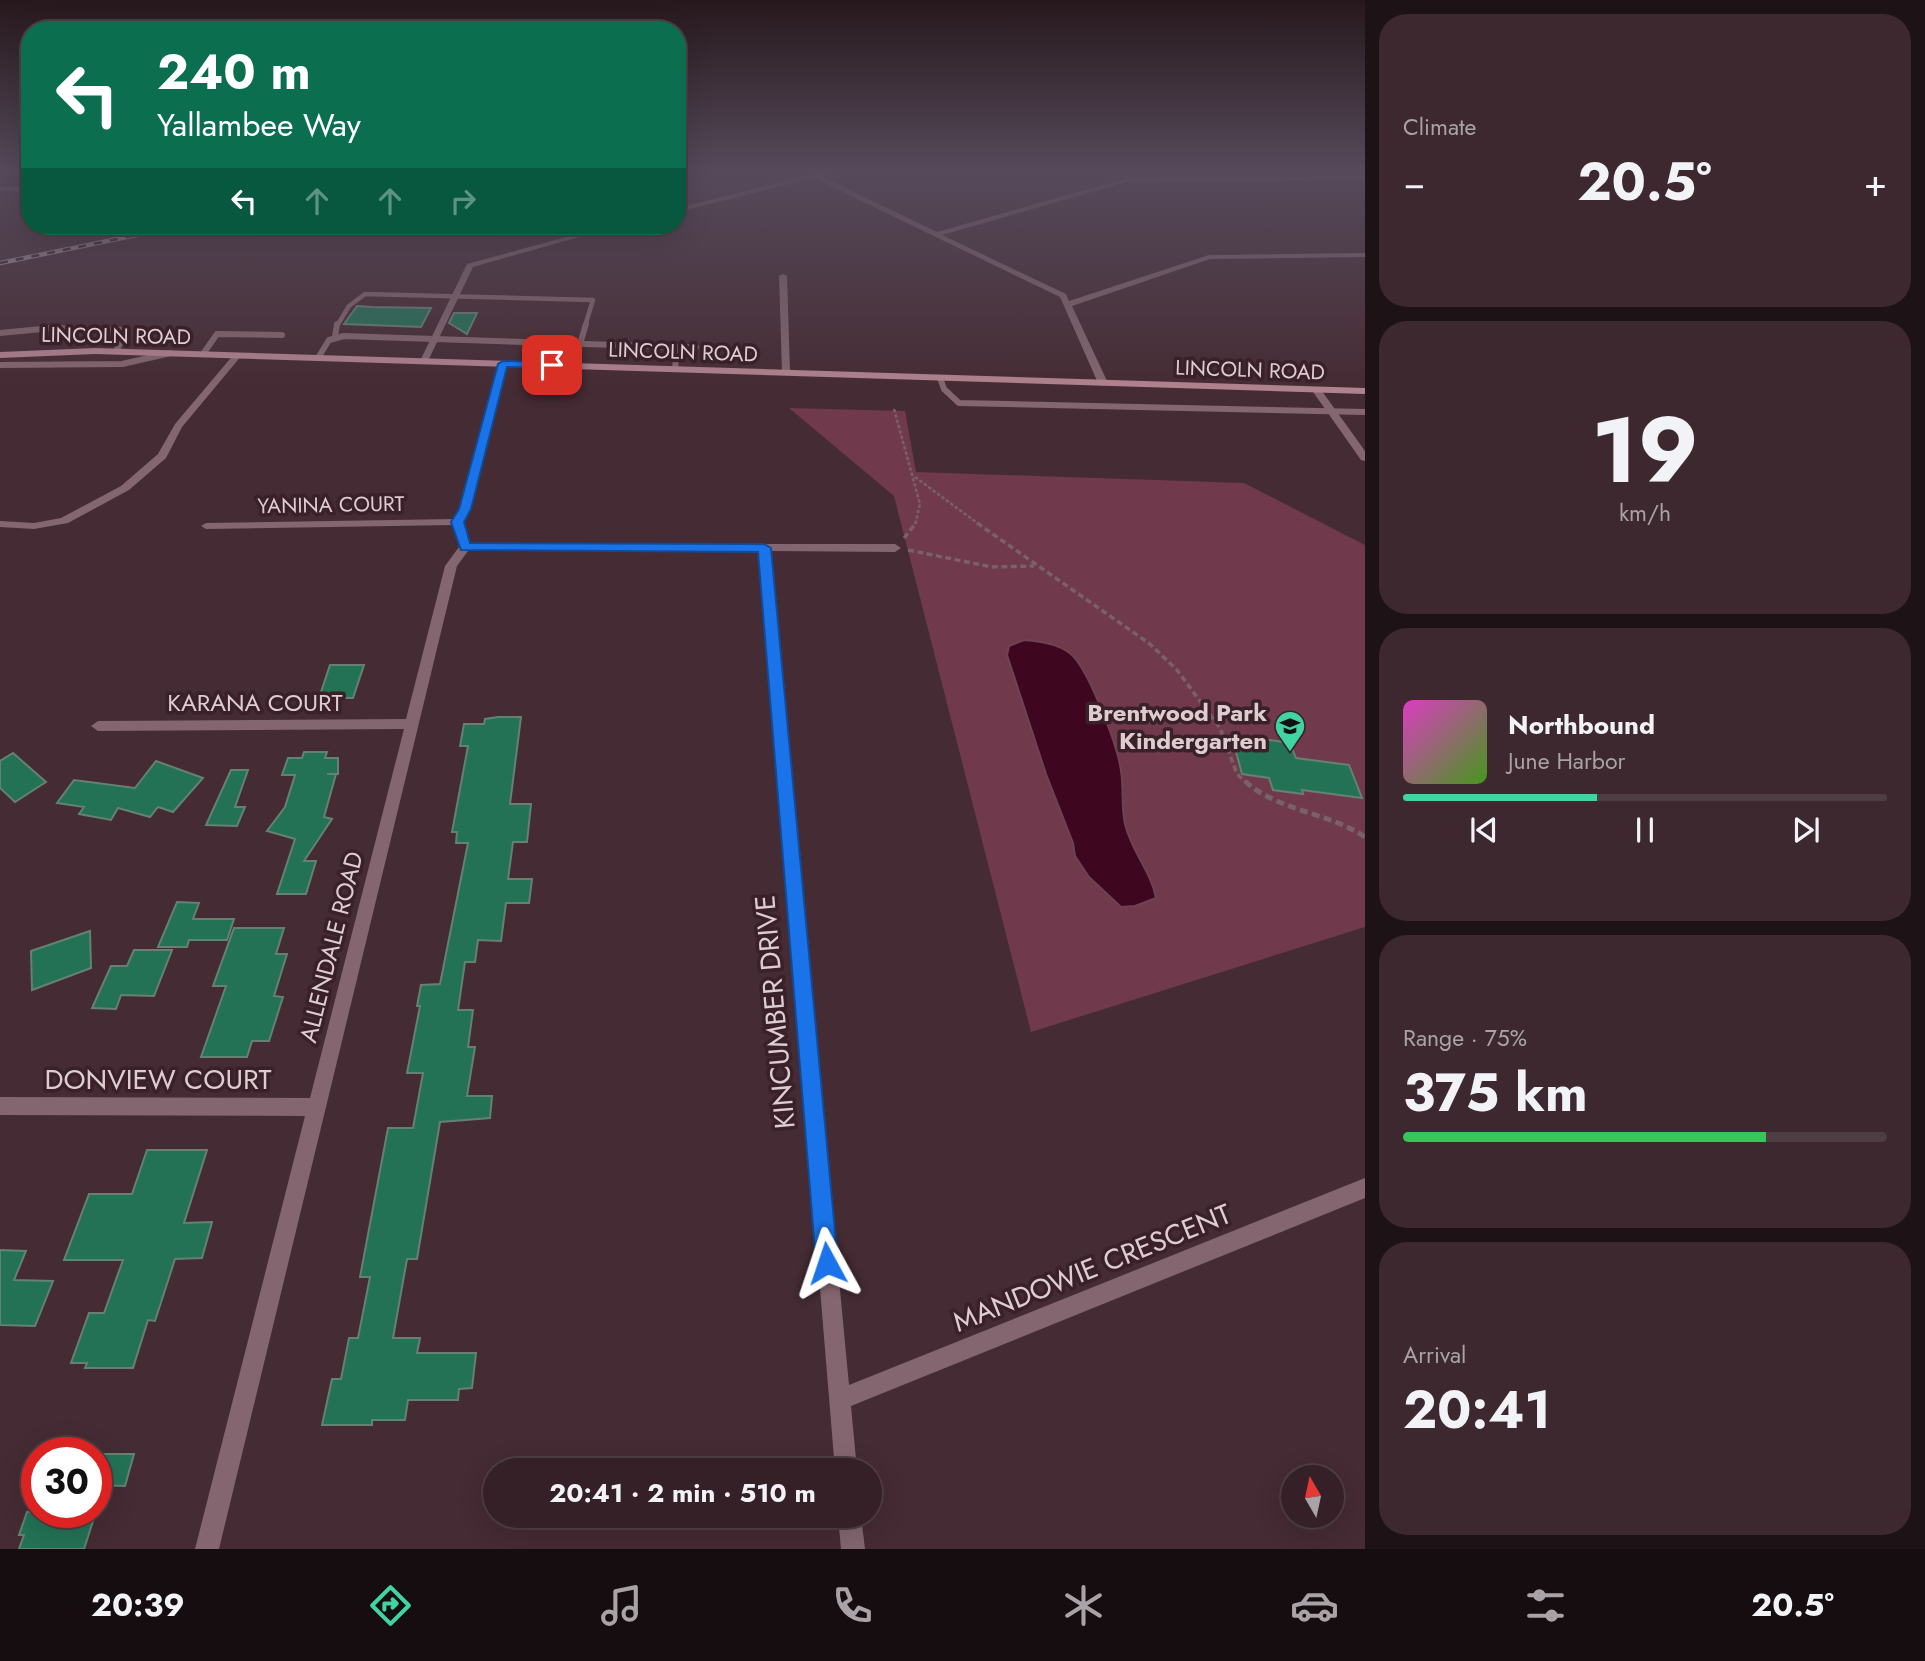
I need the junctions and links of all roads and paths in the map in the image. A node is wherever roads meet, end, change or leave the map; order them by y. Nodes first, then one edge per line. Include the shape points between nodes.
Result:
1 (542, 244) edge
2 (954, 244) edge
3 (1365, 255) edge
4 (783, 276) dead end
5 (455, 297) junction
6 (1069, 304) junction
7 (0, 332) edge
8 (282, 335) dead end
9 (335, 337) junction
10 (435, 339) junction
11 (580, 344) junction
12 (677, 347) junction
13 (696, 347) dead end
14 (116, 351) junction
15 (171, 353) junction
16 (203, 354) junction
17 (0, 355) edge
18 (238, 355) junction
19 (318, 358) junction
20 (424, 361) junction
21 (503, 364) junction
22 (0, 365) edge
23 (675, 369) junction
24 (786, 372) junction
25 (940, 378) junction
26 (1103, 383) junction
27 (1316, 389) junction
28 (1365, 391) edge
29 (894, 409) dead end
30 (1333, 412) junction
31 (1365, 412) edge
32 (1365, 458) edge
33 (915, 477) junction
34 (458, 522) junction
35 (0, 524) edge
36 (206, 526) dead end
37 (465, 547) junction
38 (764, 548) junction
39 (895, 548) junction
40 (1035, 566) junction
41 (413, 724) junction
42 (98, 726) dead end
43 (1365, 837) edge
44 (0, 1106) edge
45 (316, 1107) junction
46 (1365, 1188) edge
47 (839, 1400) junction
48 (844, 1458) edge
49 (851, 1528) edge
50 (207, 1549) edge
51 (853, 1549) edge

1 - 5 street via 470,266
2 - 6 street via 1063,296
3 - 6 street via 1209,257
4 - 24 street
5 - 9 lane via 355,297 335,329
5 - 10 street
5 - 11 lane via 593,300
6 - 26 street
7 - 14 lane via 127,330
8 - 16 lane via 217,334
9 - 10 lane
9 - 19 lane
10 - 11 lane
10 - 20 street
11 - 12 lane
12 - 13 lane
12 - 23 lane
14 - 15 main road, LINCOLN ROAD
14 - 17 main road, LINCOLN ROAD
15 - 16 main road, LINCOLN ROAD
15 - 22 lane via 122,365
16 - 18 main road, LINCOLN ROAD
18 - 19 main road, LINCOLN ROAD
18 - 35 street via 177,426 162,456 125,488 82,513 49,525
19 - 20 main road, LINCOLN ROAD
20 - 21 main road, LINCOLN ROAD
21 - 23 main road, LINCOLN ROAD
21 - 34 street
23 - 24 main road, LINCOLN ROAD
24 - 25 main road, LINCOLN ROAD
25 - 26 main road, LINCOLN ROAD
25 - 30 lane via 944,390 959,403
26 - 27 main road, LINCOLN ROAD
27 - 28 main road, LINCOLN ROAD
27 - 30 street
29 - 33 path via 908,469
30 - 31 lane
30 - 32 street
33 - 39 path via 920,504 915,527
33 - 40 path
34 - 36 street, YANINA COURT
34 - 37 street
37 - 38 street
37 - 41 street, ALLENDALE ROAD via 451,566
38 - 39 street
38 - 47 street, KINCUMBER DRIVE
39 - 40 path via 992,567
40 - 43 path via 1150,644 1177,670 1220,728 1237,774 1259,794 1347,824
41 - 42 street, KARANA COURT
41 - 45 street, ALLENDALE ROAD
44 - 45 street, DONVIEW COURT
45 - 50 street, ALLENDALE ROAD
46 - 47 street, MANDOWIE CRESCENT
47 - 48 street, KINCUMBER DRIVE
49 - 51 street

